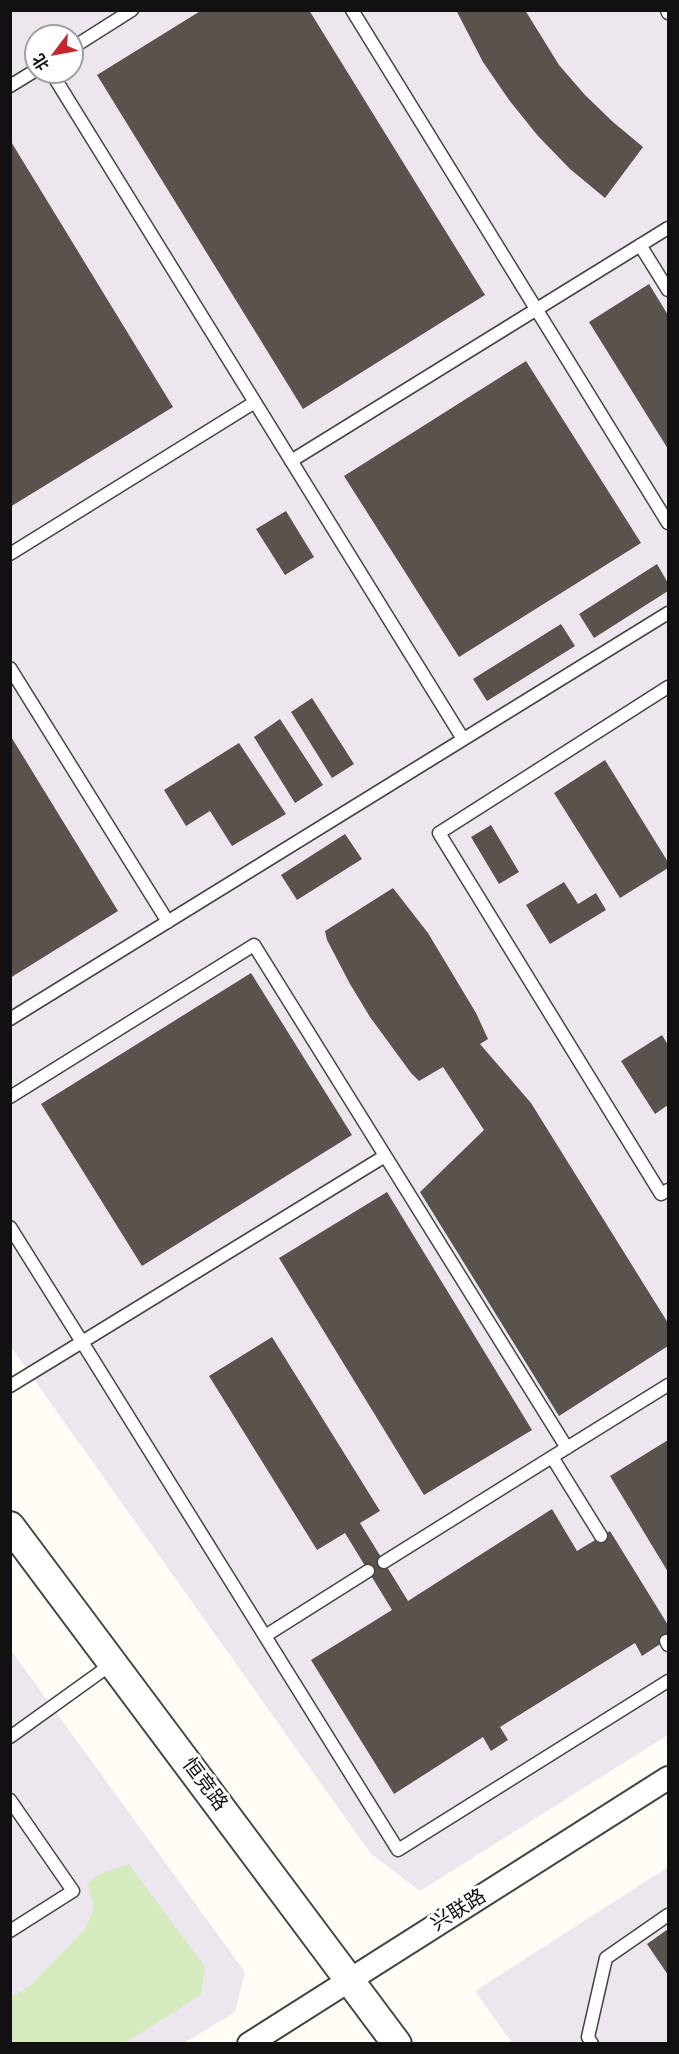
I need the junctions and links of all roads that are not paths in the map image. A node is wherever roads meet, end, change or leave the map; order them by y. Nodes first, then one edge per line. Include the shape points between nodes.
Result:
1 (132, 10) edge
2 (351, 10) edge
3 (84, 40) edge
4 (24, 77) edge
5 (58, 84) edge
6 (10, 86) edge
7 (669, 228) edge
8 (640, 245) junction
9 (669, 290) edge
10 (536, 309) junction
11 (255, 402) junction
12 (291, 461) junction
13 (669, 523) edge
14 (10, 554) edge
15 (669, 613) edge
16 (10, 668) edge
17 (669, 687) edge
18 (463, 739) junction
19 (168, 922) junction
20 (10, 1019) edge
21 (10, 1097) edge
22 (386, 1156) junction
23 (669, 1190) edge
24 (10, 1227) edge
25 (82, 1342) junction
26 (669, 1385) edge
27 (10, 1386) edge
28 (567, 1448) junction
29 (552, 1457) junction
30 (10, 1526) edge
31 (601, 1536) dead end
32 (384, 1562) dead end
33 (368, 1572) dead end
34 (265, 1636) junction
35 (112, 1663) junction
36 (669, 1681) edge
37 (10, 1737) edge
38 (669, 1778) edge
39 (10, 1800) edge
40 (669, 1915) edge
41 (10, 1930) edge
42 (350, 1979) junction
43 (249, 2043) edge
44 (397, 2043) edge
45 (592, 2043) edge

1 - 3 lane
2 - 10 lane
4 - 6 lane
5 - 11 lane
7 - 8 lane
8 - 9 lane
8 - 10 lane
10 - 12 lane
10 - 13 lane
11 - 12 lane
11 - 14 lane
12 - 18 lane
15 - 18 lane
16 - 19 lane
17 - 23 lane via 439,832 661,1194
18 - 19 lane
19 - 20 lane
21 - 22 lane via 254,945
22 - 25 lane
22 - 28 lane
24 - 25 lane
25 - 27 lane
25 - 34 lane
26 - 28 lane
28 - 29 lane
29 - 31 lane
29 - 32 lane
30 - 35 street, 恒竞路
33 - 34 lane
34 - 36 lane via 398,1850
35 - 37 lane
35 - 42 street, 恒竞路
38 - 42 street, 兴联路
39 - 41 lane via 73,1891
40 - 45 lane via 606,1958 588,2037
42 - 43 street, 兴联路
42 - 44 street, 恒竞路

